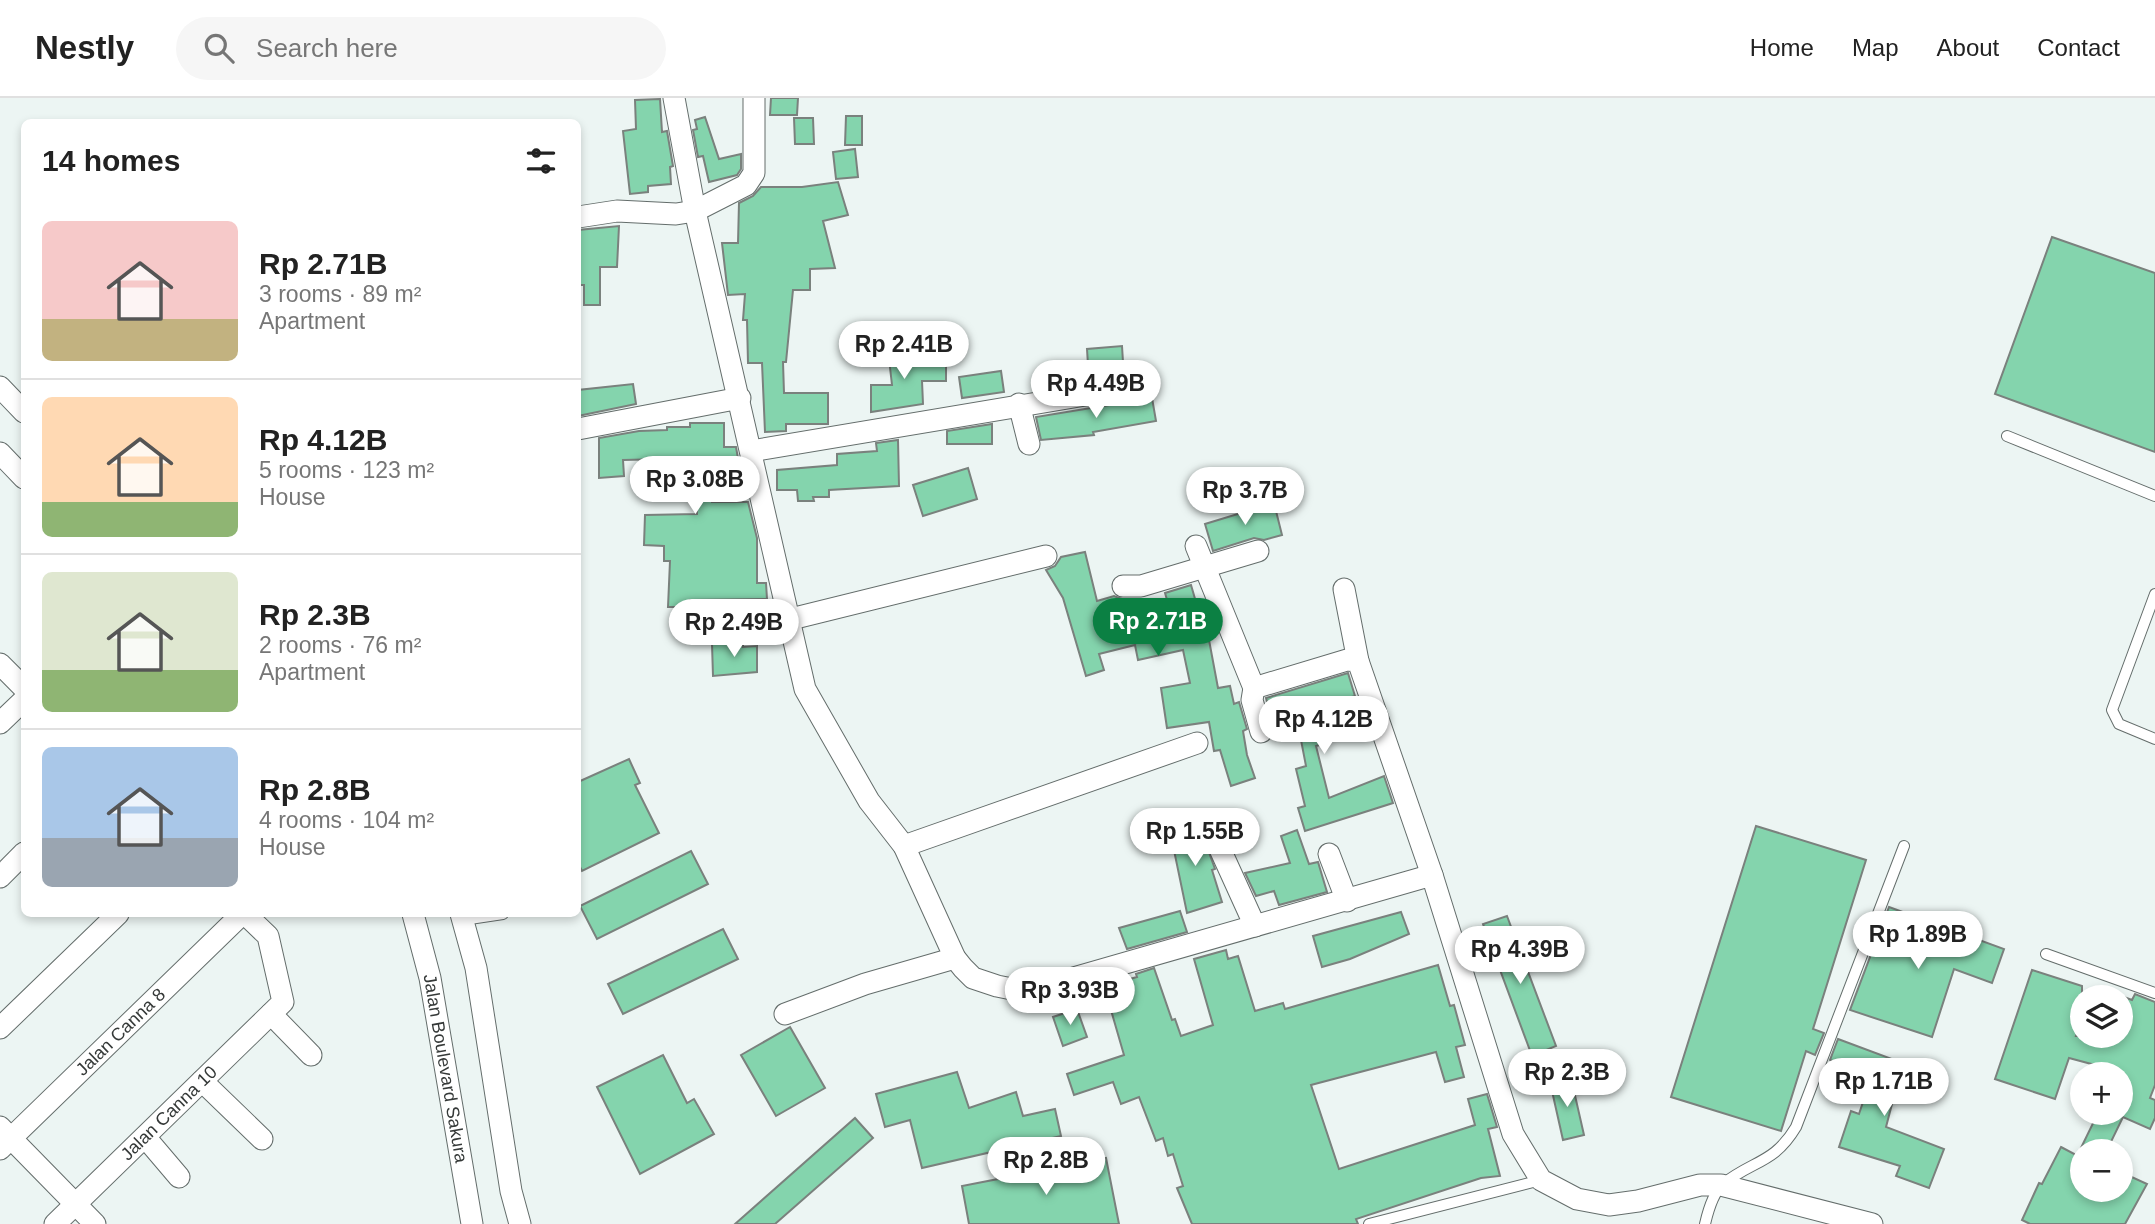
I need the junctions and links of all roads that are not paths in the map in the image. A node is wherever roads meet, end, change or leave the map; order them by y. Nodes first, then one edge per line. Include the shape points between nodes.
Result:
1 (674, 98) edge
2 (754, 98) edge
3 (695, 212) junction
4 (581, 217) edge
5 (0, 387) edge
6 (1133, 387) dead end
7 (740, 398) junction
8 (1019, 404) junction
9 (21, 409) edge
10 (581, 428) edge
11 (2007, 436) dead end
12 (1029, 444) dead end
13 (751, 451) junction
14 (0, 453) edge
15 (21, 475) edge
16 (2155, 496) edge
17 (1196, 546) dead end
18 (1258, 551) dead end
19 (1046, 556) dead end
20 (1204, 568) junction
21 (1123, 586) dead end
22 (1344, 589) dead end
23 (2155, 594) edge
24 (787, 620) junction
25 (1358, 662) junction
26 (0, 663) edge
27 (21, 685) edge
28 (1254, 688) junction
29 (21, 703) edge
30 (0, 723) edge
31 (1261, 732) dead end
32 (2155, 739) edge
33 (1197, 743) dead end
34 (1215, 838) dead end
35 (904, 846) junction
36 (1904, 846) dead end
37 (1329, 855) dead end
38 (21, 856) edge
39 (1432, 875) junction
40 (0, 877) edge
41 (1347, 901) junction
42 (115, 917) edge
43 (241, 917) edge
44 (247, 917) edge
45 (414, 917) edge
46 (462, 917) edge
47 (1255, 926) junction
48 (2046, 954) dead end
49 (956, 958) junction
50 (2155, 993) edge
51 (277, 1008) junction
52 (785, 1014) dead end
53 (0, 1028) edge
54 (311, 1055) dead end
55 (202, 1081) junction
56 (145, 1137) junction
57 (4, 1138) edge
58 (262, 1139) dead end
59 (179, 1177) dead end
60 (1541, 1180) junction
61 (1721, 1185) junction
62 (76, 1204) junction
63 (55, 1224) edge
64 (95, 1224) edge
65 (472, 1224) edge
66 (520, 1224) edge
67 (1369, 1224) edge
68 (1705, 1224) edge
69 (1872, 1224) edge

1 - 3 street
2 - 3 street via 752,180
3 - 4 street
3 - 7 street
5 - 9 street
6 - 8 street
7 - 10 street
7 - 13 street
8 - 12 street
8 - 13 street
11 - 16 lane
13 - 24 street
14 - 15 street
17 - 20 street
18 - 20 street
19 - 24 street
20 - 21 street via 1141,586
20 - 28 street
22 - 25 street
23 - 32 lane via 2112,710 2119,724
24 - 35 street via 805,689 869,801
25 - 28 street via 1347,660
25 - 39 street
26 - 27 street
28 - 31 street via 1252,700
29 - 30 street
33 - 35 street
34 - 47 street
35 - 49 street
36 - 61 lane via 1796,1127 1776,1154
37 - 41 street
38 - 40 street
39 - 41 street
39 - 60 street via 1513,1134
41 - 47 street
42 - 53 street
43 - 57 street, Jalan Canna 8
44 - 51 street via 268,936
45 - 65 street, Jalan Boulevard Sakura via 430,978
46 - 66 street via 476,968
47 - 49 street via 1022,990 973,978
48 - 50 lane
49 - 52 street via 865,984
51 - 54 street
51 - 55 street, Jalan Canna 10
55 - 56 street, Jalan Canna 10
55 - 58 street
56 - 59 street
56 - 62 street, Jalan Canna 10
57 - 62 street
60 - 61 street via 1577,1199 1609,1205 1700,1185
60 - 67 lane
61 - 68 lane
61 - 69 street
62 - 63 street, Jalan Canna 10
62 - 64 street

